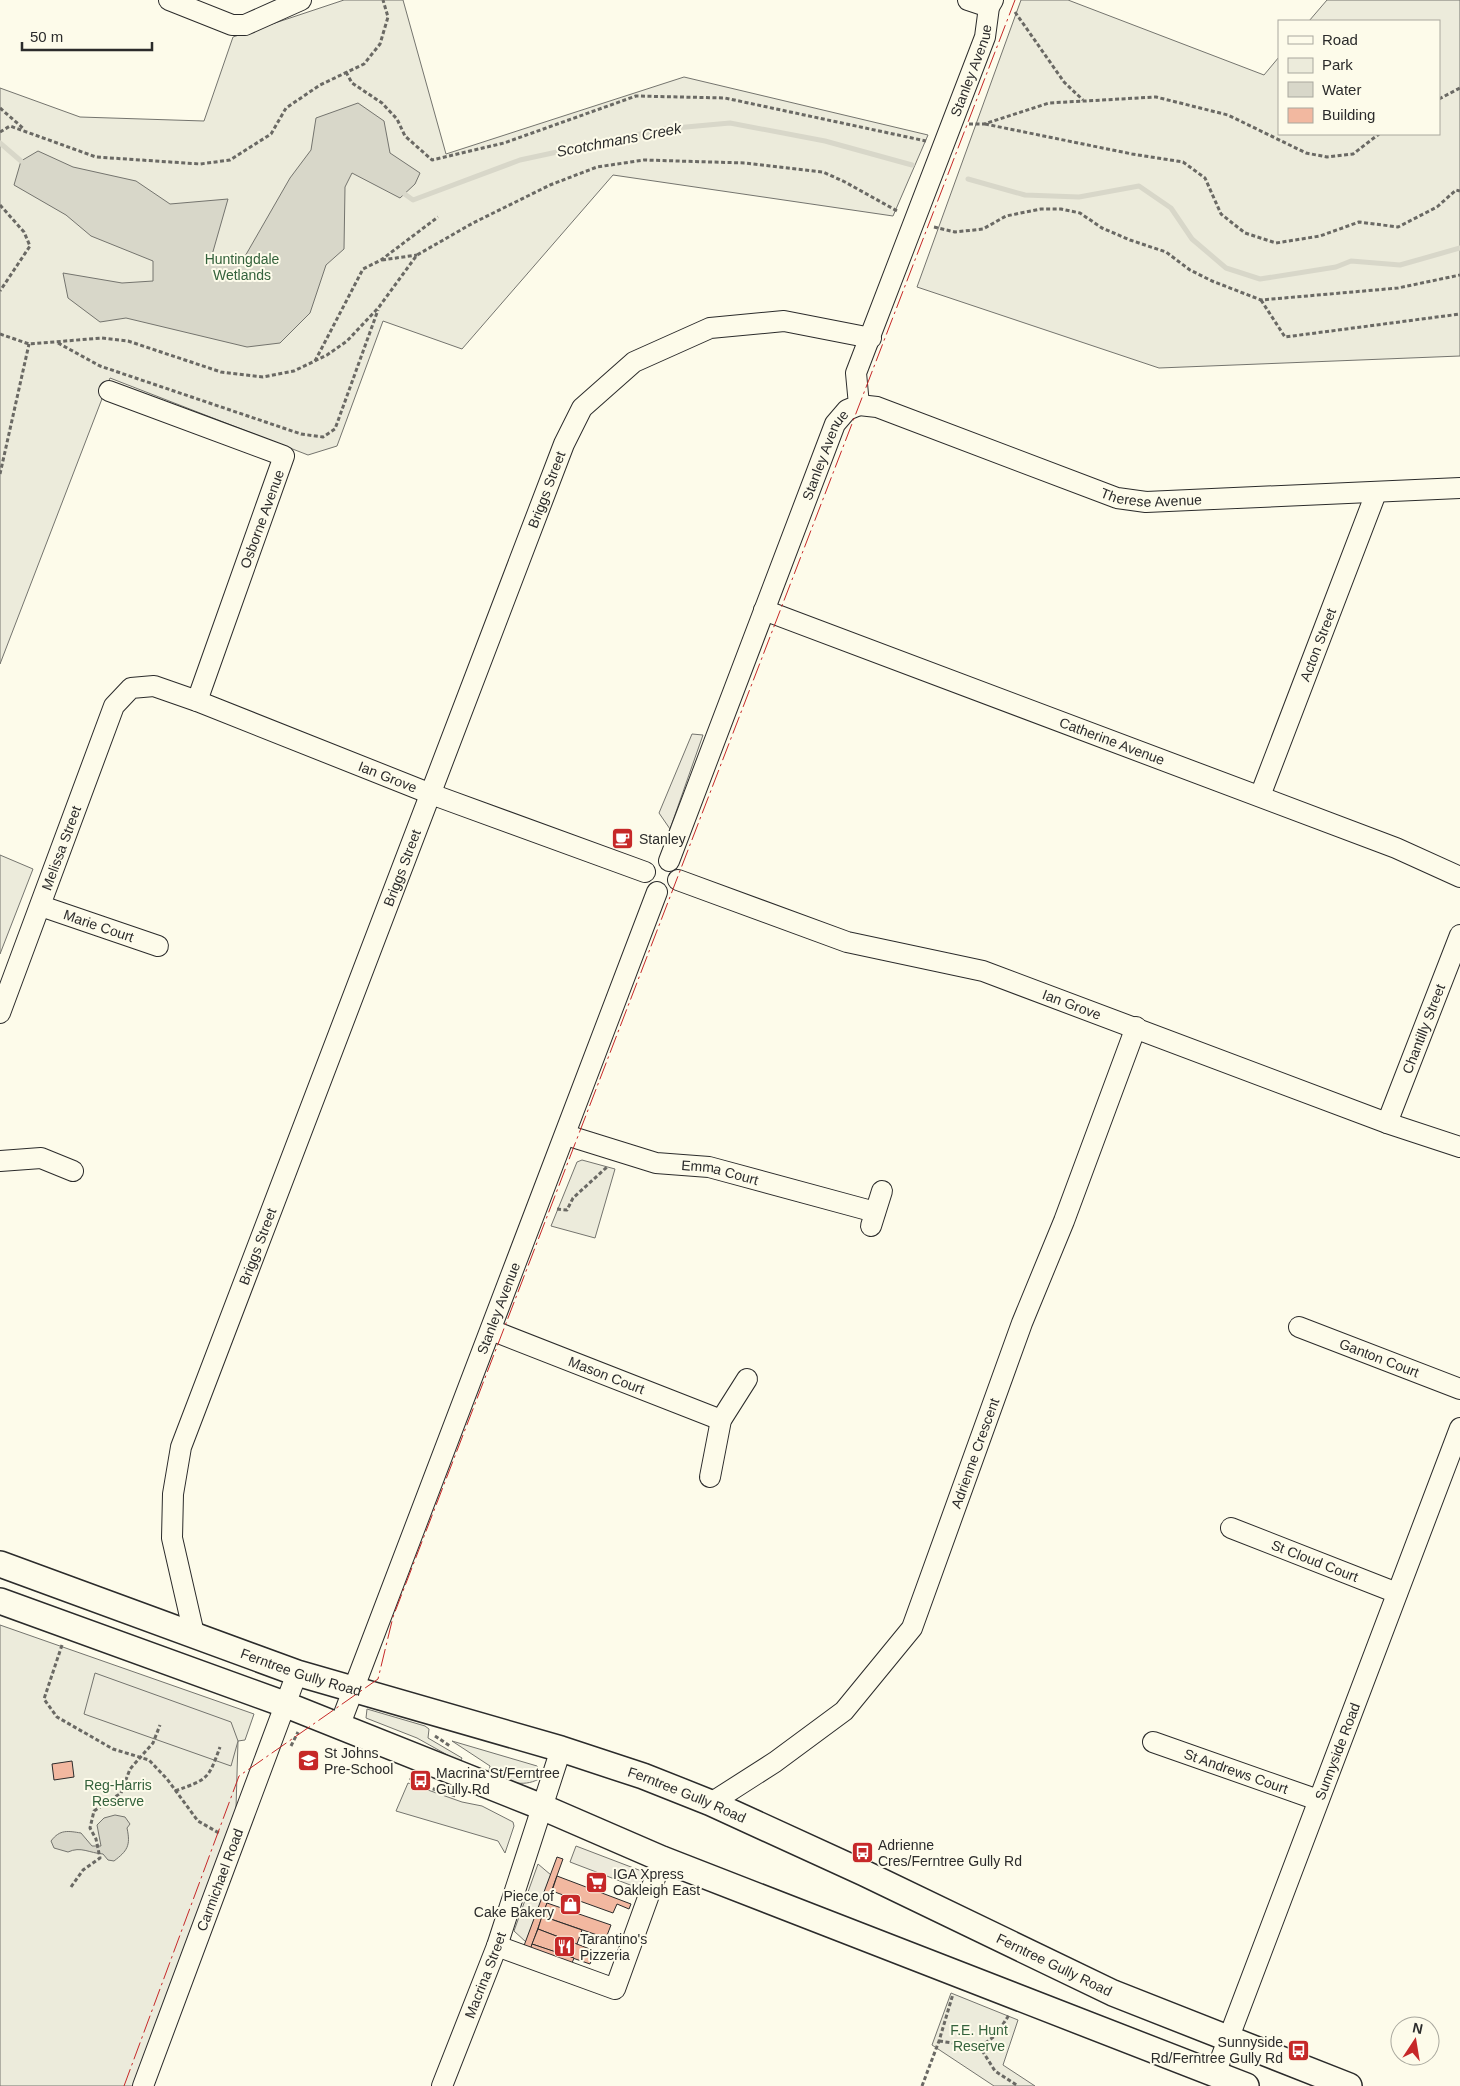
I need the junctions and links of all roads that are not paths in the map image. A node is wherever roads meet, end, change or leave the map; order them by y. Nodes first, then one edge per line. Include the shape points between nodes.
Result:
1 (169, 0) edge
2 (301, 0) edge
3 (968, 0) edge
4 (990, 4) edge
5 (871, 338) junction
6 (109, 391) dead end
7 (859, 405) junction
8 (1460, 488) edge
9 (1376, 493) junction
10 (764, 610) junction
11 (131, 688) joint
12 (197, 701) junction
13 (431, 794) junction
14 (1260, 796) junction
15 (669, 861) junction
16 (645, 872) junction
17 (1460, 877) edge
18 (678, 880) junction
19 (657, 892) junction
20 (41, 906) junction
21 (1460, 934) edge
22 (158, 946) dead end
23 (0, 1013) edge
24 (1136, 1028) junction
25 (1387, 1123) junction
26 (566, 1135) junction
27 (1460, 1147) edge
28 (0, 1161) edge
29 (73, 1172) dead end
30 (882, 1191) dead end
31 (1299, 1327) dead end
32 (491, 1330) junction
33 (747, 1380) dead end
34 (1460, 1389) edge
35 (721, 1420) junction
36 (1460, 1428) edge
37 (710, 1478) dead end
38 (1232, 1528) dead end
39 (0, 1564) edge
40 (1398, 1593) junction
41 (0, 1601) edge
42 (194, 1634) junction
43 (297, 1673) junction
44 (352, 1691) junction
45 (284, 1704) junction
46 (339, 1727) junction
47 (1153, 1742) dead end
48 (561, 1749) junction
49 (1318, 1800) junction
50 (710, 1803) junction
51 (542, 1807) junction
52 (662, 1859) junction
53 (497, 1946) junction
54 (1228, 2039) junction
55 (1215, 2074) junction
56 (143, 2086) edge
57 (442, 2086) edge
58 (1246, 2086) edge
59 (1349, 2086) edge

1 - 2 street via 232,25 245,25
3 - 4 street
4 - 5 street, Stanley Avenue via 985,37
5 - 7 street, Stanley Avenue via 856,373
5 - 13 street, Briggs Street via 784,321 710,328 634,362 582,408 564,444
6 - 12 street, Osborne Avenue via 284,456
7 - 9 street, Therese Avenue via 877,407 1117,498 1146,502
7 - 10 street, Stanley Avenue via 846,410 835,424
8 - 9 street, Therese Avenue
9 - 14 street, Acton Street
10 - 14 street, Catherine Avenue
10 - 15 street, Stanley Avenue
11 - 12 street, Ian Grove via 154,686
11 - 20 street, Melissa Street via 114,706
12 - 13 street, Ian Grove
13 - 16 street, Ian Grove
13 - 42 street, Briggs Street via 181,1447 173,1494 172,1538
14 - 17 street, Catherine Avenue via 1396,848
15 - 16 street via 656,860
15 - 18 street via 677,870
16 - 19 street via 648,885
18 - 19 street via 672,889
18 - 24 street, Ian Grove via 847,942 983,970
19 - 26 street, Stanley Avenue
20 - 22 street, Marie Court
20 - 23 street, Melissa Street
21 - 25 street, Chantilly Street
24 - 25 street, Ian Grove
24 - 50 street, Adrienne Crescent via 1022,1323 912,1628 844,1711 775,1762
25 - 27 street, Ian Grove
26 - 30 street, Emma Court via 656,1163 709,1167 873,1219
26 - 32 street, Stanley Avenue
28 - 29 street via 41,1158
31 - 34 street, Ganton Court
32 - 35 street, Mason Court
32 - 44 street, Stanley Avenue
33 - 35 street
35 - 37 street
36 - 40 street, Sunnyside Road
38 - 40 street, St Cloud Court
39 - 42 main road, Ferntree Gully Road
40 - 49 street, Sunnyside Road
41 - 45 main road
42 - 43 main road, Ferntree Gully Road
43 - 44 main road, Ferntree Gully Road
43 - 45 street, Carmichael Road
44 - 46 street, Stanley Avenue
44 - 48 main road, Ferntree Gully Road
45 - 46 main road
45 - 56 street, Carmichael Road
46 - 51 main road
47 - 49 street, St Andrews Court
48 - 50 main road, Ferntree Gully Road via 643,1776
48 - 51 street, Macrina Street
49 - 54 street, Sunnyside Road
50 - 54 main road, Ferntree Gully Road via 864,1872 1113,1993
51 - 52 main road
51 - 53 street, Macrina Street
52 - 53 street via 615,1989
52 - 55 main road
53 - 57 street, Macrina Street
54 - 55 street, Sunnyside Road
54 - 59 main road, Ferntree Gully Road
55 - 58 main road

